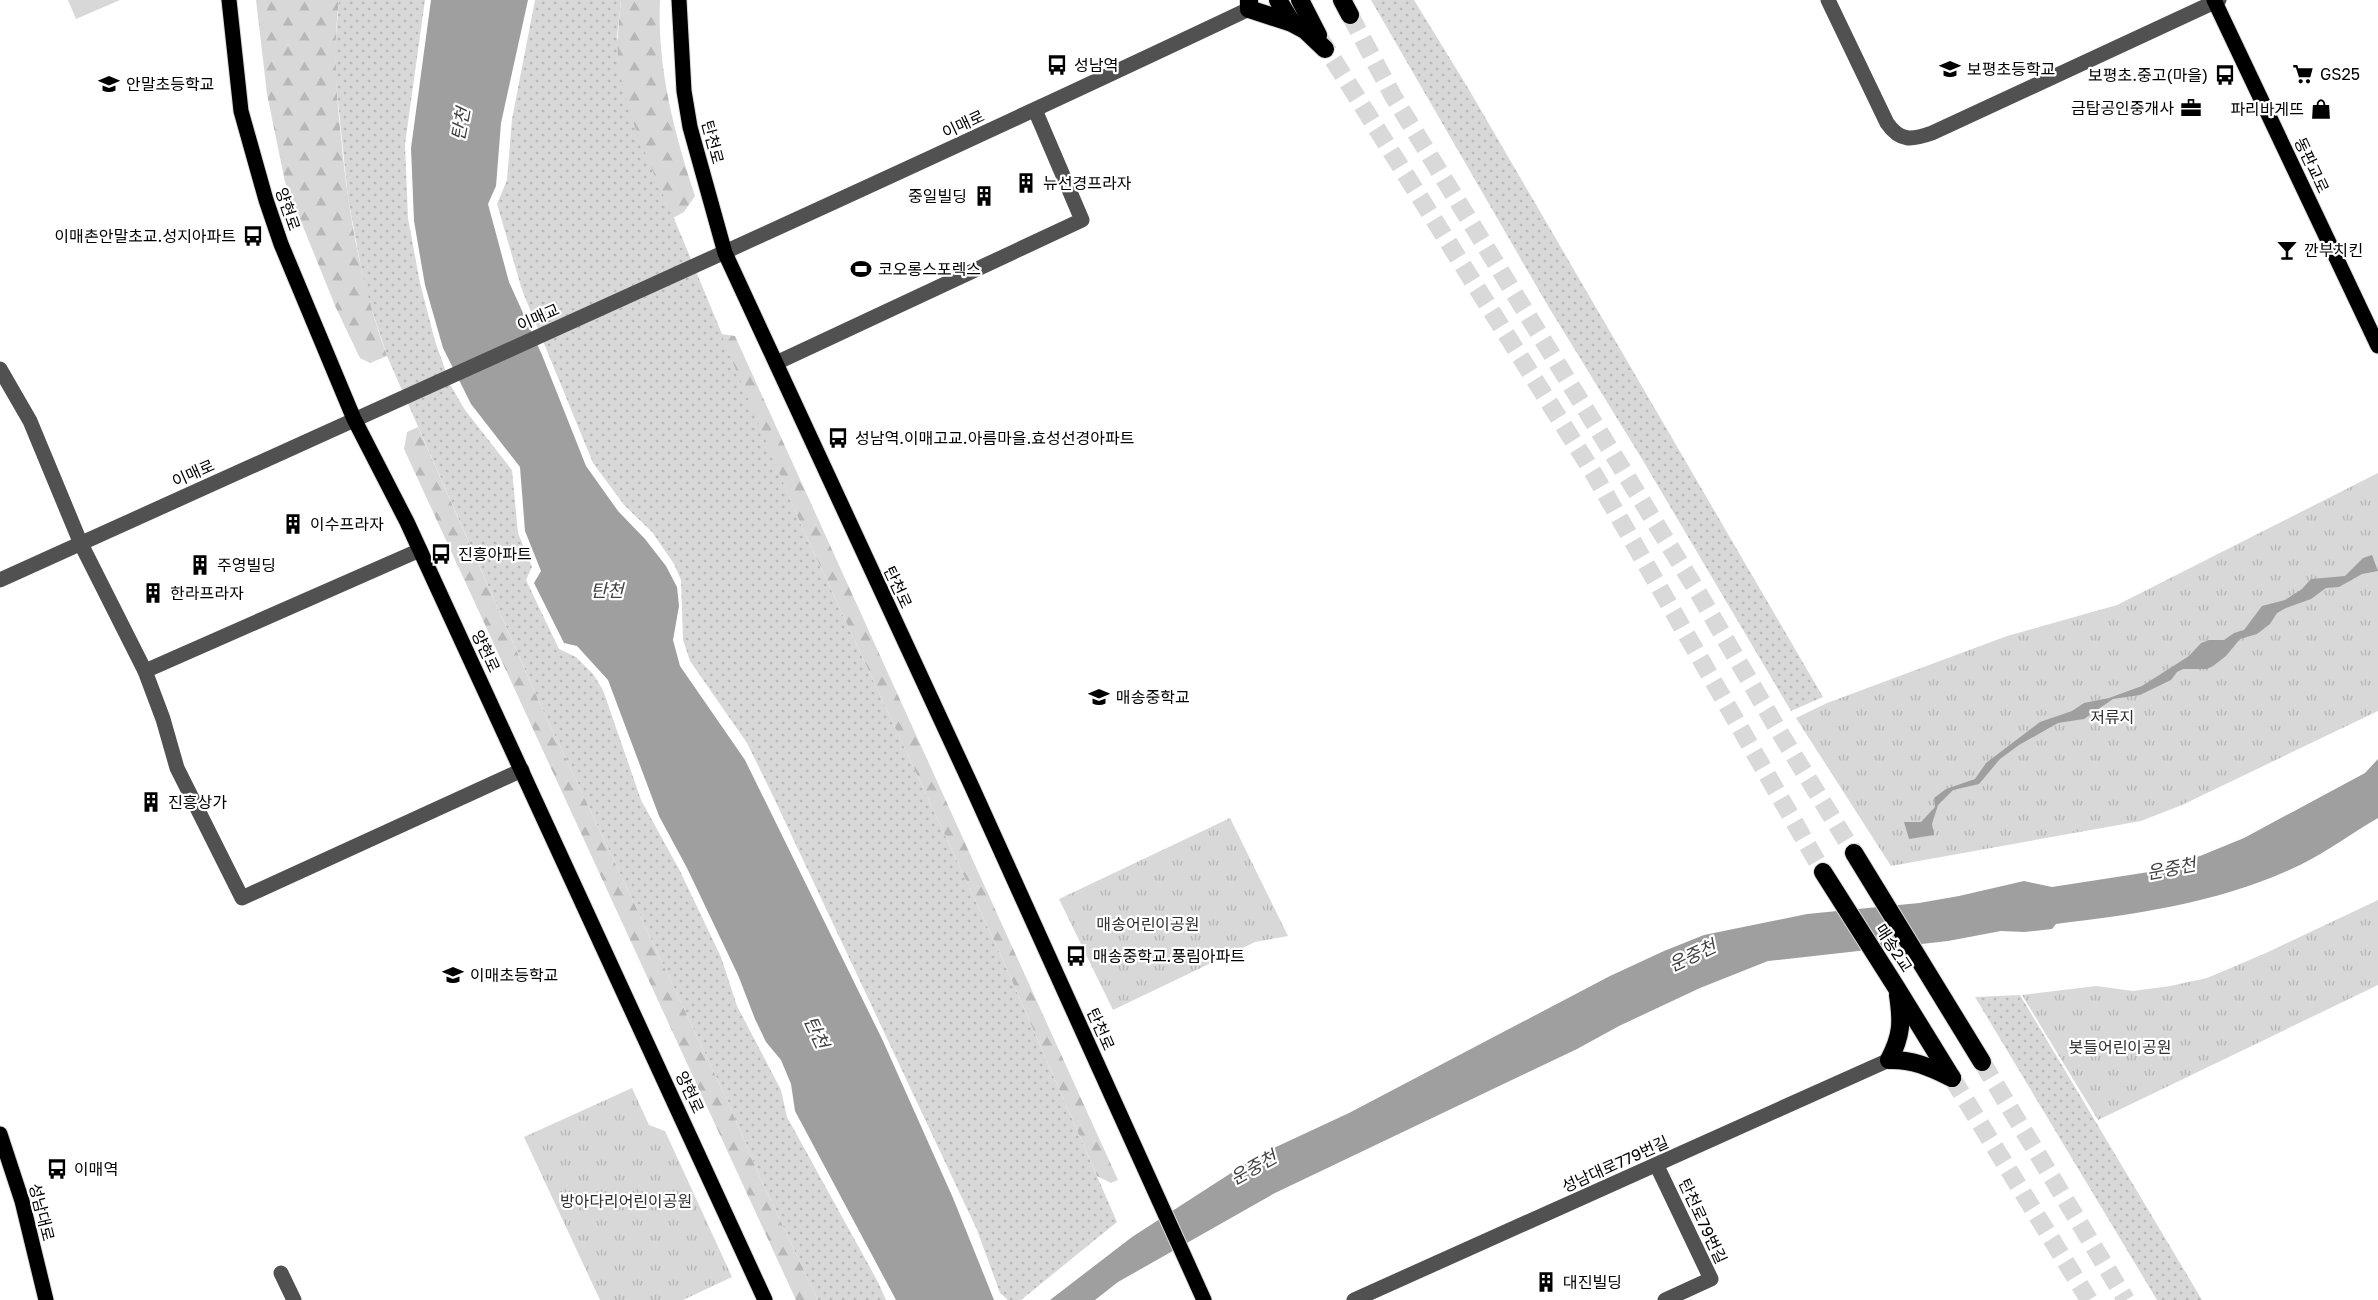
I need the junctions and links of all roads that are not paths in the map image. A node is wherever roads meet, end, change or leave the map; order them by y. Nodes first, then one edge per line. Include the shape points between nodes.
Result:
1 (229, 0) edge
2 (679, 0) edge
3 (1278, 0) edge
4 (1300, 0) edge
5 (1828, 0) edge
6 (2216, 1) edge
7 (1249, 4) edge
8 (1292, 23) junction
9 (1035, 110) junction
10 (725, 253) junction
11 (690, 269) joint
12 (2378, 346) edge
13 (776, 363) junction
14 (0, 369) edge
15 (400, 398) joint
16 (354, 419) junction
17 (81, 544) junction
18 (420, 550) junction
19 (0, 580) edge
20 (145, 671) junction
21 (522, 770) junction
22 (1854, 853) tunnel mouth
23 (1827, 879) tunnel mouth
24 (1896, 987) junction
25 (1889, 1060) junction
26 (1982, 1062) tunnel mouth
27 (0, 1134) edge
28 (1657, 1166) junction
29 (280, 1273) dead end
30 (46, 1300) edge
31 (294, 1300) edge
32 (765, 1300) edge
33 (1204, 1300) edge
34 (1354, 1300) edge
35 (1665, 1300) edge

1 - 16 main road, 양현로 via 241,111 266,200
2 - 10 main road, 탄천로 via 690,127
3 - 8 highway
4 - 8 highway via 1322,42
5 - 6 street via 1887,123 1895,134 1905,138 1932,133
6 - 12 main road, 동판교로
7 - 8 highway
7 - 9 street, 이매로
9 - 10 street, 이매로
9 - 13 street via 1082,220
10 - 11 street, 이매로
10 - 13 main road, 탄천로
11 - 15 street, 이매교
13 - 33 main road, 탄천로
14 - 17 street via 30,421
15 - 16 street, 이매로
16 - 17 street, 이매로
16 - 18 main road, 양현로
17 - 19 street, 이매로
17 - 20 street
18 - 20 street
18 - 21 main road, 양현로
20 - 21 street via 164,719 177,768 242,898
21 - 32 main road, 양현로
22 - 26 highway, 매송2교
23 - 24 highway, 매송2교
24 - 25 highway via 1901,1028
24 - 25 highway, 매송2교 via 1952,1078 1905,1059
25 - 28 street, 성남대로779번길
27 - 30 main road, 성남대로 via 22,1201
28 - 34 street, 성남대로779번길
28 - 35 street, 탄천로79번길 via 1711,1279
29 - 31 street

